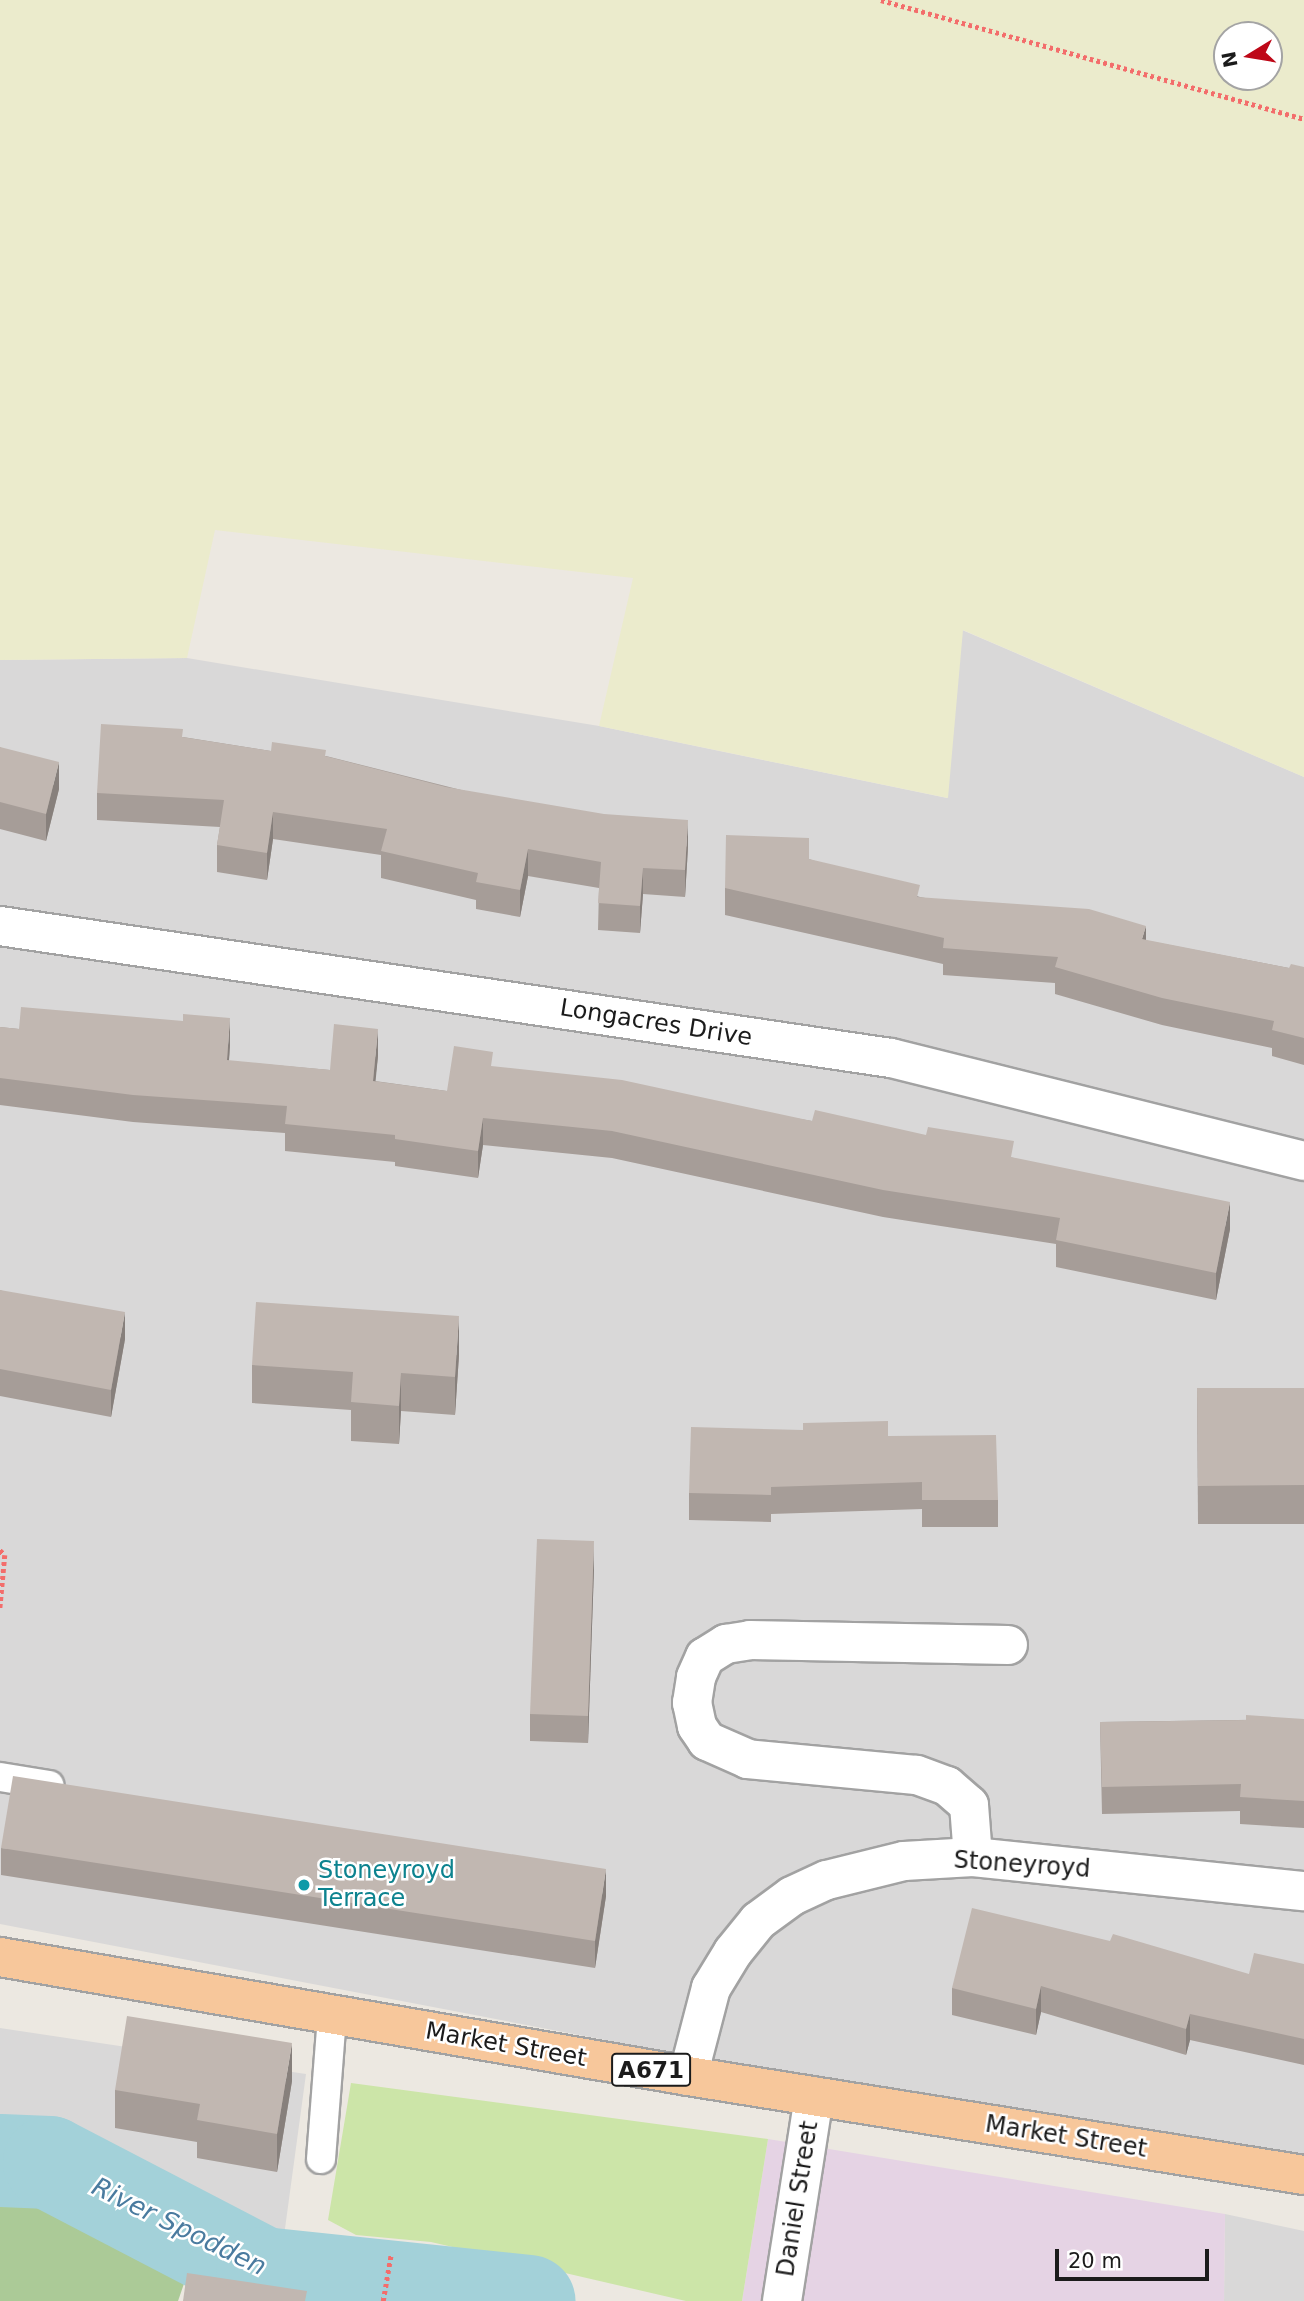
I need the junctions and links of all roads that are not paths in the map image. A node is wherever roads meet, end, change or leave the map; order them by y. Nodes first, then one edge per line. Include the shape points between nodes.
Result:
1 (0, 926) edge
2 (1304, 1161) edge
3 (1008, 1645) dead end
4 (0, 1777) edge
5 (82, 1790) edge
6 (974, 1857) junction
7 (1304, 1891) edge
8 (0, 1957) edge
9 (332, 2016) junction
10 (688, 2076) junction
11 (814, 2096) junction
12 (321, 2159) dead end
13 (1304, 2175) edge
14 (782, 2301) edge

1 - 2 street, Longacres Drive via 891,1058
3 - 6 street via 750,1640 726,1644 705,1657 696,1677 692,1703 697,1726 707,1741 748,1759 916,1775 947,1786 968,1805
4 - 5 lane
6 - 7 street, Stoneyroyd
6 - 10 street, Stoneyroyd via 904,1861 827,1880 792,1896 758,1921 711,1988
8 - 9 main road, Market Street / A671
9 - 10 main road, Market Street / A671
9 - 12 lane
10 - 11 main road, Market Street / A671
11 - 13 main road, Market Street / A671
11 - 14 street, Daniel Street

